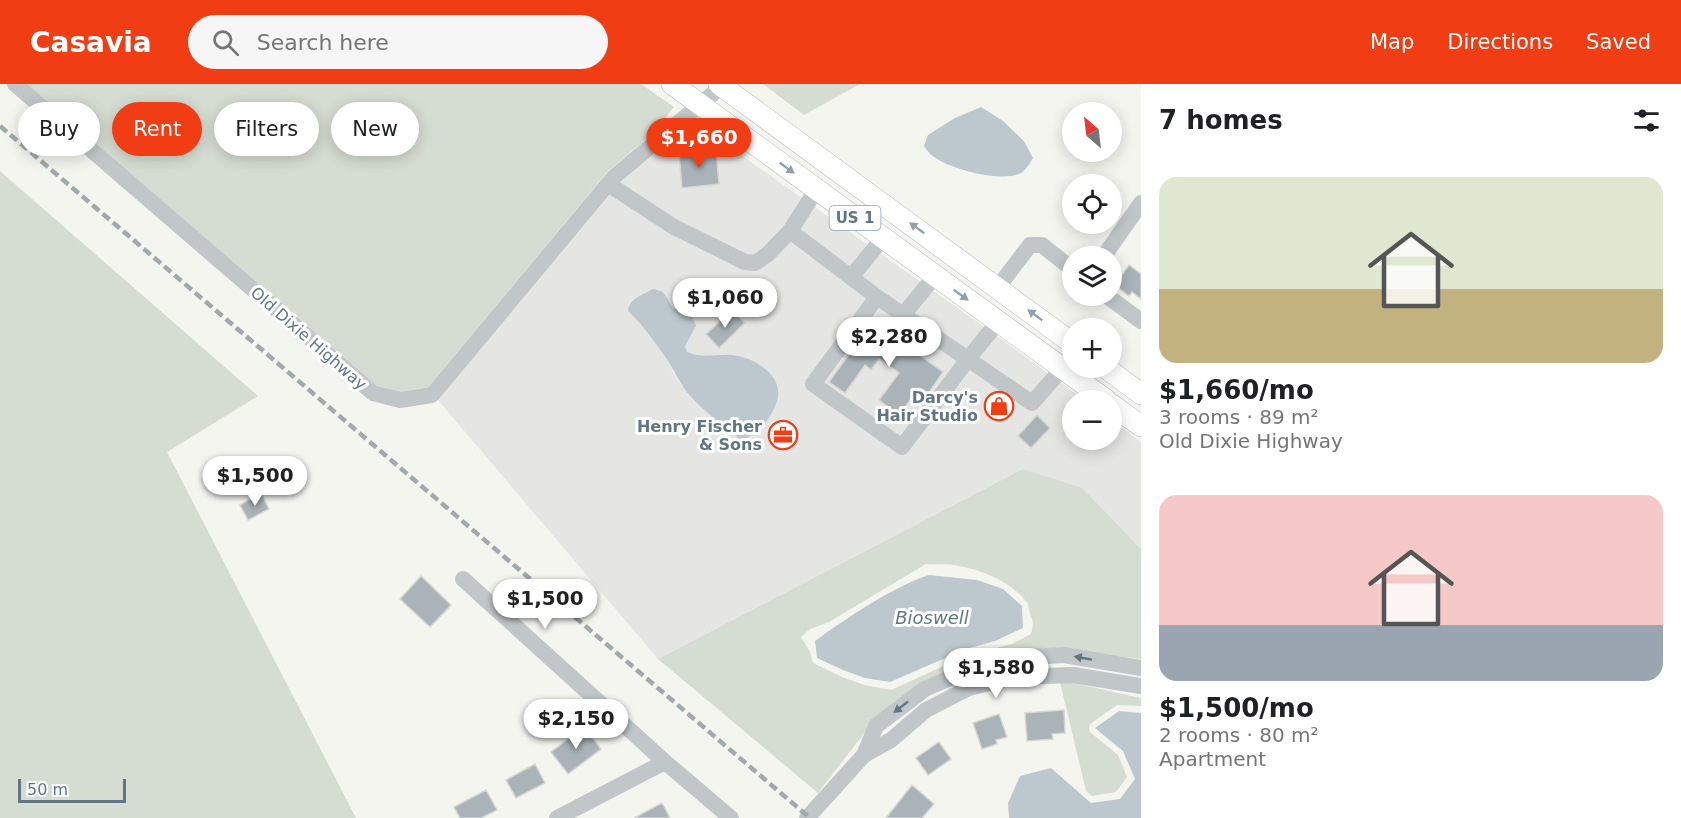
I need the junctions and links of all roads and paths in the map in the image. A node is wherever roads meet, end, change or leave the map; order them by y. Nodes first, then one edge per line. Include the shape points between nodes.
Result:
1 (15, 84) edge
2 (672, 84) edge
3 (720, 85) edge
4 (700, 105) junction
5 (608, 184) junction
6 (816, 189) junction
7 (1141, 203) edge
8 (790, 231) junction
9 (883, 238) junction
10 (1111, 246) edge
11 (1062, 261) edge
12 (852, 276) junction
13 (934, 276) junction
14 (998, 287) junction
15 (878, 297) junction
16 (1121, 306) edge
17 (903, 315) junction
18 (1141, 321) edge
19 (998, 322) junction
20 (1062, 335) edge
21 (968, 359) junction
22 (1062, 369) joint
23 (1075, 378) edge
24 (1119, 378) edge
25 (1092, 390) edge
26 (1141, 394) edge
27 (1122, 412) edge
28 (1141, 426) edge
29 (463, 579) dead end
30 (1141, 668) edge
31 (1141, 686) edge
32 (864, 755) junction
33 (664, 762) junction
34 (557, 818) edge
35 (731, 818) edge
36 (807, 818) edge

1 - 5 street, Old Dixie Highway via 373,393 400,400 432,395
2 - 4 main road, US 1
3 - 4 street, Old Dixie Highway
14 -> 3 main road, US 1
4 - 5 street, Old Dixie Highway
4 -> 6 main road, US 1
5 - 8 street via 674,227 745,262 755,263
6 - 8 street
6 - 9 main road, US 1
7 - 10 street
8 - 12 street
9 - 12 street
9 - 13 main road, US 1
11 - 14 street via 1042,245 1030,245
12 - 15 street
13 - 17 street
13 -> 19 main road, US 1
20 -> 14 main road, US 1
15 - 17 street
15 - 21 street via 813,384 902,447
16 - 18 street
17 - 21 street
19 - 21 street
19 - 22 main road, US 1
21 - 22 street via 1032,403
23 - 25 main road, US 1
24 - 26 main road
27 - 28 main road
29 - 33 street
30 -> 32 street via 1064,655 1011,658 973,668 925,689 876,726
31 - 32 street via 1073,675 1013,677 991,682 969,688 926,710 891,740
32 - 36 street
33 - 34 street
33 - 35 street

